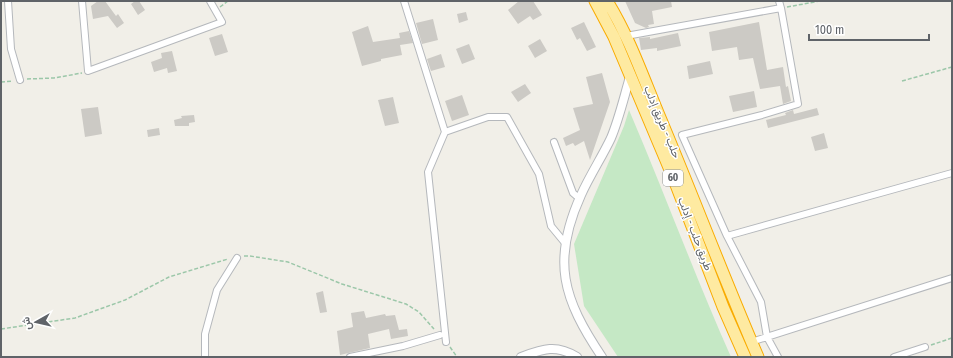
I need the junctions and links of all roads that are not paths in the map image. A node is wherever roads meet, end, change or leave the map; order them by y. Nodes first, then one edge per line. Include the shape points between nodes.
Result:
1 (8, 1) edge
2 (82, 1) edge
3 (210, 1) edge
4 (404, 1) edge
5 (594, 1) edge
6 (607, 1) edge
7 (779, 1) edge
8 (781, 8) junction
9 (626, 36) junction
10 (630, 77) junction
11 (20, 80) road end
12 (445, 132) junction
13 (554, 142) dead end
14 (952, 173) edge
15 (580, 198) junction
16 (727, 236) junction
17 (565, 243) junction
18 (237, 258) road end
19 (952, 278) edge
20 (440, 335) road end
21 (767, 337) junction
22 (446, 342) road end
23 (751, 342) junction
24 (925, 347) road end
25 (205, 357) edge
26 (350, 357) edge
27 (521, 357) edge
28 (577, 357) edge
29 (602, 357) edge
30 (745, 357) edge
31 (758, 357) edge
32 (778, 357) edge
33 (894, 357) edge

1 - 11 street via 11,49
2 - 3 street via 88,71 222,22
4 - 12 street
5 - 10 highway, طريق حلب - إدلب / 60 via 614,37
6 - 9 highway, حلب - طريق إدلب / 60
7 - 8 street
8 - 9 street
8 - 16 street via 798,104 682,135
9 - 23 highway, حلب - طريق إدلب / 60
10 - 15 street via 611,136
10 - 30 highway, طريق حلب - إدلب / 60
12 - 17 street via 488,117 507,117 539,174 551,226
12 - 22 street via 428,172
13 - 15 street via 573,193
14 - 16 street
15 - 17 street
16 - 21 street via 761,302
17 - 29 street via 564,268 570,299 581,325
18 - 25 street via 218,290 205,334
19 - 21 street
20 - 26 street
21 - 23 street
21 - 32 street
23 - 31 highway, حلب - طريق إدلب / 60
24 - 33 street
27 - 28 street via 553,348

